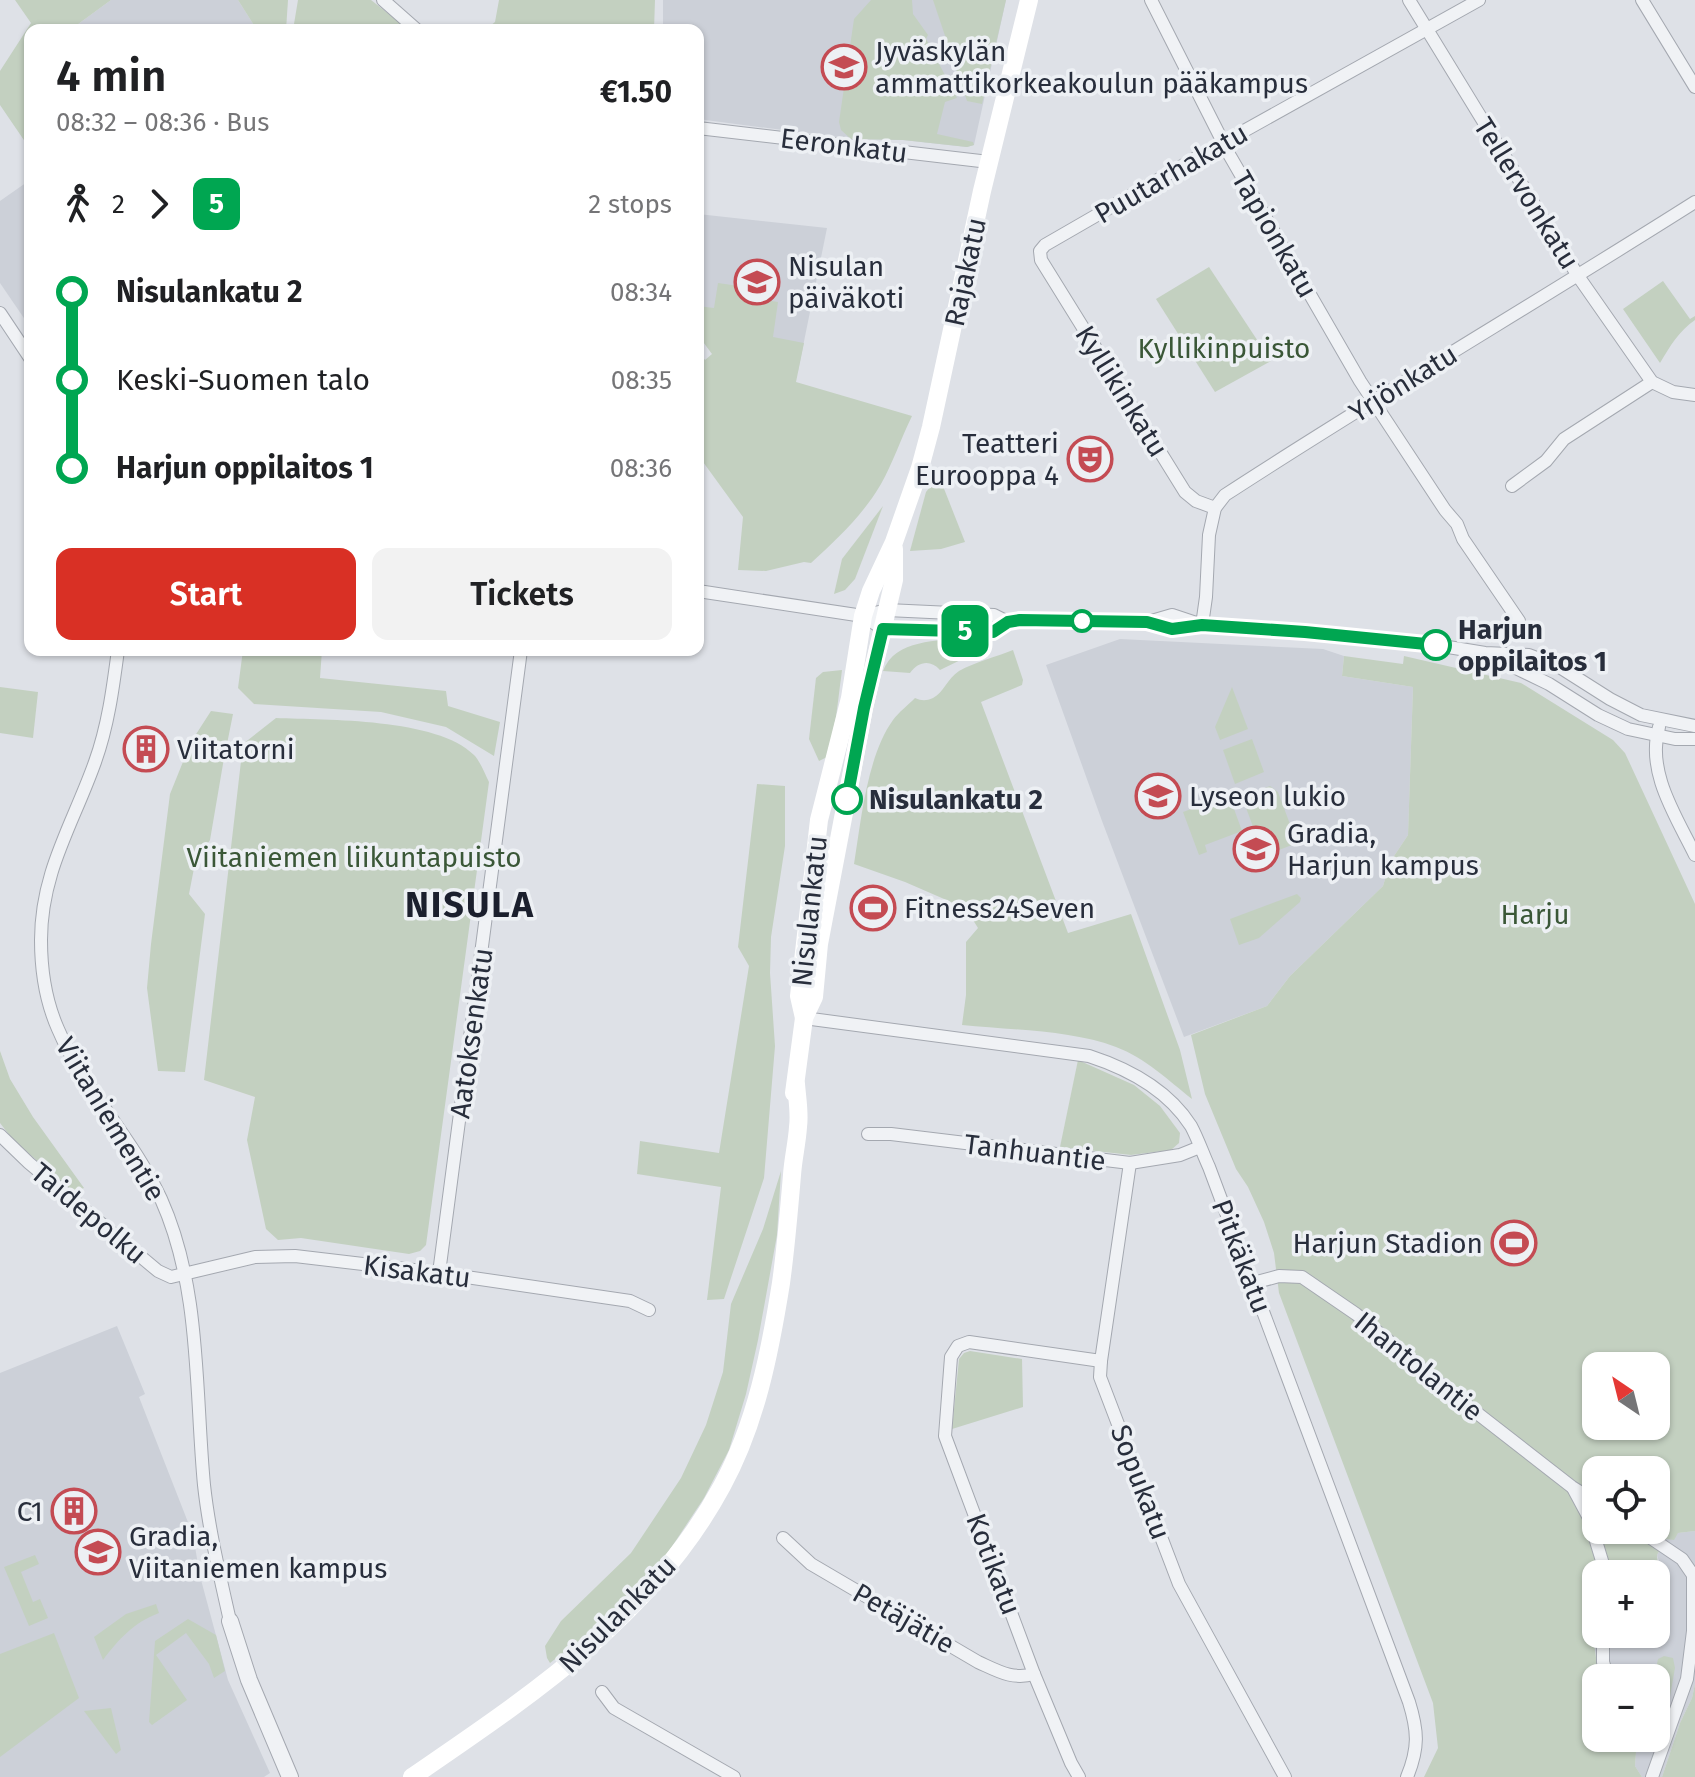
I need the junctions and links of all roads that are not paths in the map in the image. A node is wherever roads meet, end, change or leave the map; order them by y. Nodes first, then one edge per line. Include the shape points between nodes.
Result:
1 (383, 0) edge
2 (1029, 0) edge
3 (1151, 0) edge
4 (1409, 0) edge
5 (1479, 0) edge
6 (1642, 0) edge
7 (410, 24) edge
8 (1426, 29) junction
9 (1695, 87) edge
10 (704, 129) edge
11 (1223, 143) junction
12 (989, 162) junction
13 (1695, 202) edge
14 (1041, 260) joint
15 (1578, 276) junction
16 (0, 313) edge
17 (24, 349) edge
18 (1652, 382) junction
19 (1695, 395) edge
20 (1373, 401) junction
21 (1512, 486) dead end
22 (1215, 508) junction
23 (894, 542) junction
24 (704, 592) edge
25 (887, 610) junction
26 (863, 616) junction
27 (1519, 621) dead end
28 (1008, 622) junction
29 (1202, 625) junction
30 (883, 629) junction
31 (1485, 653) junction
32 (117, 656) edge
33 (520, 656) edge
34 (1661, 720) junction
35 (1695, 726) edge
36 (1657, 735) junction
37 (1695, 739) edge
38 (1695, 855) edge
39 (804, 1018) junction
40 (868, 1134) dead end
41 (0, 1135) edge
42 (1200, 1147) junction
43 (1130, 1163) junction
44 (439, 1273) junction
45 (185, 1274) junction
46 (1253, 1283) junction
47 (649, 1310) dead end
48 (1101, 1361) junction
49 (1572, 1487) junction
50 (1582, 1493) edge
51 (783, 1538) dead end
52 (1660, 1544) edge
53 (1602, 1560) edge
54 (230, 1621) joint
55 (1034, 1674) junction
56 (602, 1692) dead end
57 (1671, 1722) joint
58 (290, 1777) edge
59 (412, 1777) edge
60 (734, 1777) edge
61 (1079, 1777) edge
62 (1285, 1777) edge
63 (1407, 1777) edge
64 (1652, 1777) edge

1 - 7 street
2 - 12 main road, Rajakatu
3 - 11 street, Tapionkatu
4 - 8 street, Tellervonkatu
5 - 8 street, Puutarhakatu
6 - 9 street
8 - 11 street, Puutarhakatu
8 - 15 street, Tellervonkatu
10 - 12 street, Eeronkatu
11 - 14 street, Puutarhakatu via 1045,245
11 - 20 street, Tapionkatu
12 - 23 main road, Rajakatu via 931,427
13 - 15 street, Yrjönkatu
14 - 22 street, Kyllikinkatu via 1185,492
15 - 18 street, Tellervonkatu
15 - 20 street, Yrjönkatu
16 - 17 street
18 - 19 street
18 - 21 street via 1564,439 1546,461
20 - 22 street, Yrjönkatu via 1225,495
20 - 27 street, Tapionkatu
22 - 29 street
23 - 25 main road, Rajakatu
23 - 26 main road, Rajakatu
24 - 26 street
25 - 26 street
25 - 28 street via 994,615
25 - 30 main road, Rajakatu
26 - 30 street
26 - 39 main road, Nisulankatu via 850,698 819,820 799,996
28 - 29 street via 1147,622 1172,615
28 - 30 street via 993,632
29 - 31 street via 1334,634
30 - 39 main road, Nisulankatu via 819,944 814,997
31 - 34 street via 1529,655 1558,666 1610,699
31 - 36 street via 1598,715
32 - 45 street, Viitaniementie via 107,724 55,857 45,897 44,982 71,1055 148,1172
33 - 44 street, Aatoksenkatu
34 - 35 street
34 - 36 street
36 - 37 street
36 - 38 street via 1660,781
39 - 42 street, Pitkäkatu via 1089,1056 1119,1066 1156,1090 1183,1116
39 - 59 main road, Nisulankatu via 788,1122 793,1160 773,1329 760,1387 723,1485 664,1573 591,1646
40 - 43 street, Tanhuantie
41 - 45 street, Taidepolku via 158,1271 171,1277
42 - 43 street, Tanhuantie
42 - 46 street, Pitkäkatu
43 - 48 street, Sopukatu
44 - 45 street, Kisakatu via 295,1256 255,1257
44 - 47 street, Kisakatu via 630,1301
45 - 54 street, Viitaniementie via 205,1487
46 - 49 street, Ihantolantie via 1302,1277
46 - 63 street, Pitkäkatu via 1409,1702 1417,1745
48 - 55 street, Kotikatu via 969,1342 951,1357 945,1436
48 - 62 street, Sopukatu via 1100,1377 1179,1584
49 - 50 street, Ihantolantie
49 - 53 street, Ihantolantie
51 - 55 street, Petäjätie via 811,1564 978,1662 1001,1673
52 - 57 street via 1682,1559 1693,1575 1690,1662
54 - 58 street, Viitaniementie
55 - 61 street, Kotikatu
56 - 60 street via 614,1708
57 - 64 street

